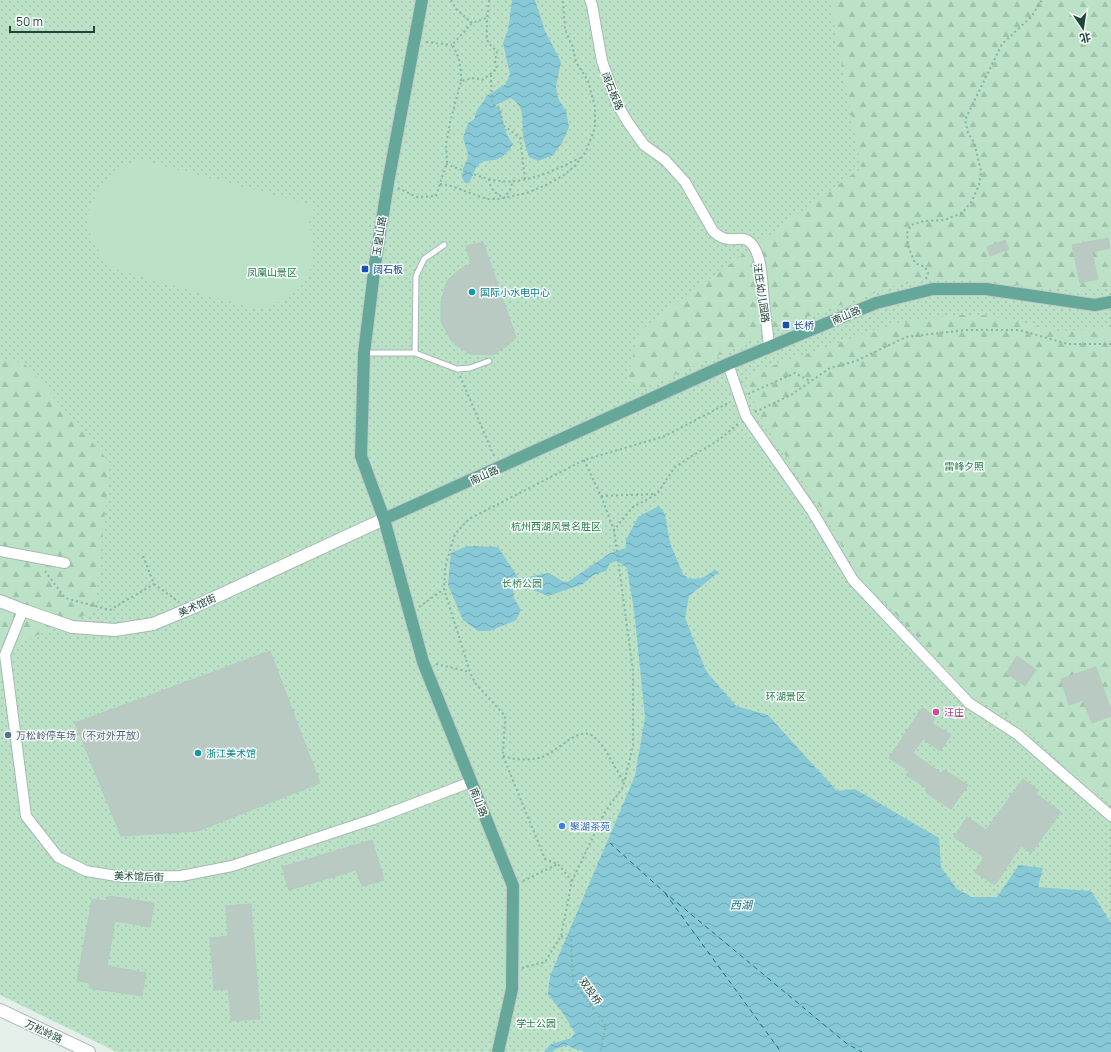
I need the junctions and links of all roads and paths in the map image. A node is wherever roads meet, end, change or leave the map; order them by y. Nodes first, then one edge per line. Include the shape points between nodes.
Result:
1 (422, 0) edge
2 (451, 0) edge
3 (488, 0) edge
4 (563, 0) edge
5 (590, 0) edge
6 (1042, 0) edge
7 (488, 17) junction
8 (472, 23) junction
9 (414, 40) junction
10 (452, 45) junction
11 (491, 75) junction
12 (461, 81) junction
13 (581, 157) junction
14 (446, 164) junction
15 (490, 178) junction
16 (526, 179) junction
17 (513, 180) junction
18 (685, 182) joint
19 (388, 183) junction
20 (440, 184) junction
21 (504, 198) junction
22 (444, 245) dead end
23 (919, 293) junction
24 (1111, 302) edge
25 (1111, 344) edge
26 (769, 347) junction
27 (364, 353) junction
28 (415, 353) junction
29 (489, 361) dead end
30 (728, 364) junction
31 (457, 369) junction
32 (810, 381) junction
33 (740, 398) junction
34 (746, 416) junction
35 (584, 460) junction
36 (499, 468) junction
37 (657, 494) junction
38 (601, 496) junction
39 (384, 519) junction
40 (614, 530) junction
41 (0, 551) edge
42 (143, 556) dead end
43 (36, 557) junction
44 (65, 562) dead end
45 (154, 584) junction
46 (444, 589) junction
47 (0, 601) edge
48 (190, 609) junction
49 (23, 610) junction
50 (410, 614) junction
51 (423, 662) junction
52 (470, 672) junction
53 (503, 756) junction
54 (471, 782) junction
55 (624, 782) junction
56 (1111, 816) edge
57 (558, 864) junction
58 (572, 881) junction
59 (513, 886) junction
60 (561, 936) junction
61 (512, 971) junction
62 (0, 1010) edge
63 (89, 1052) edge
64 (498, 1052) edge
65 (601, 1052) edge

1 - 9 main road, 玉皇山路
2 - 8 path via 456,9
3 - 7 path
4 - 13 path via 566,30 576,62 588,81 595,107 595,128
5 - 18 street, 阔石板路 via 602,61 617,104 644,145 666,160
6 - 23 path via 1031,17 1002,44 965,120 968,133 974,142 981,171 979,185 972,201 962,213 944,220 924,221 911,225 907,233 908,246 915,263 925,267 928,273
7 - 8 path
7 - 11 path via 486,38 497,51 497,69
8 - 10 path
9 - 10 path
9 - 19 main road, 玉皇山路
10 - 12 path via 461,64
11 - 12 path via 482,80 474,78
11 - 16 path via 492,102 500,109 503,125 520,138
12 - 14 path via 448,137
13 - 16 path
13 - 21 path via 564,175 548,184
14 - 15 path
14 - 20 path
15 - 17 path via 500,181
15 - 21 path via 492,189
16 - 17 path
17 - 21 path
18 - 26 street, 汪庄幼儿园路 via 712,231 728,240 747,240 754,248 762,273
19 - 20 path via 417,197 436,196
19 - 27 main road, 玉皇山路
20 - 21 path via 487,198
22 - 28 lane via 424,259 416,276
23 - 24 main road, 南山路 via 933,289 986,289 1095,305
23 - 26 main road, 南山路 via 876,303
25 - 32 path via 1068,344 1018,330 965,330 906,337 856,361 830,368
26 - 30 main road, 南山路
27 - 28 lane
27 - 39 main road, 玉皇山路 via 361,456
28 - 31 lane
29 - 31 lane via 470,368
30 - 33 street
30 - 36 main road, 南山路
31 - 36 path
32 - 33 path via 795,373
32 - 34 path via 791,395
33 - 34 street
33 - 35 path via 665,436
34 - 37 path via 719,440 674,468
34 - 56 street via 812,511 853,580 969,703 1017,734
35 - 38 path
35 - 46 path via 469,519 455,534 445,567
36 - 39 main road, 南山路
37 - 38 path
37 - 40 path via 633,507
38 - 40 path
39 - 48 street, 美术馆街
39 - 50 main road, 南山路
40 - 55 path via 633,671 633,746
41 - 43 street
42 - 45 path
43 - 44 street
43 - 45 path via 66,598 110,610
45 - 48 path
46 - 50 path
46 - 52 path
47 - 49 street, 美术馆街
48 - 49 street, 美术馆街 via 153,624 115,630 72,627
49 - 54 street, 美术馆后街 via 5,655 26,816 58,857 86,871 123,877 181,876 232,866 374,819
50 - 51 main road, 南山路
51 - 52 path
51 - 54 main road, 南山路
52 - 53 path via 475,683 505,716
53 - 55 path via 524,760 544,756 581,733 588,733 606,752
53 - 57 path via 546,858
54 - 59 main road, 南山路
55 - 58 path via 605,812
57 - 58 path
57 - 59 path
58 - 60 path
59 - 61 main road, 南山路
60 - 61 path via 544,962
60 - 65 path, 双投桥 via 571,940 573,981 606,1026
61 - 64 main road, 南山路 via 512,988
62 - 63 street, 万松岭路

